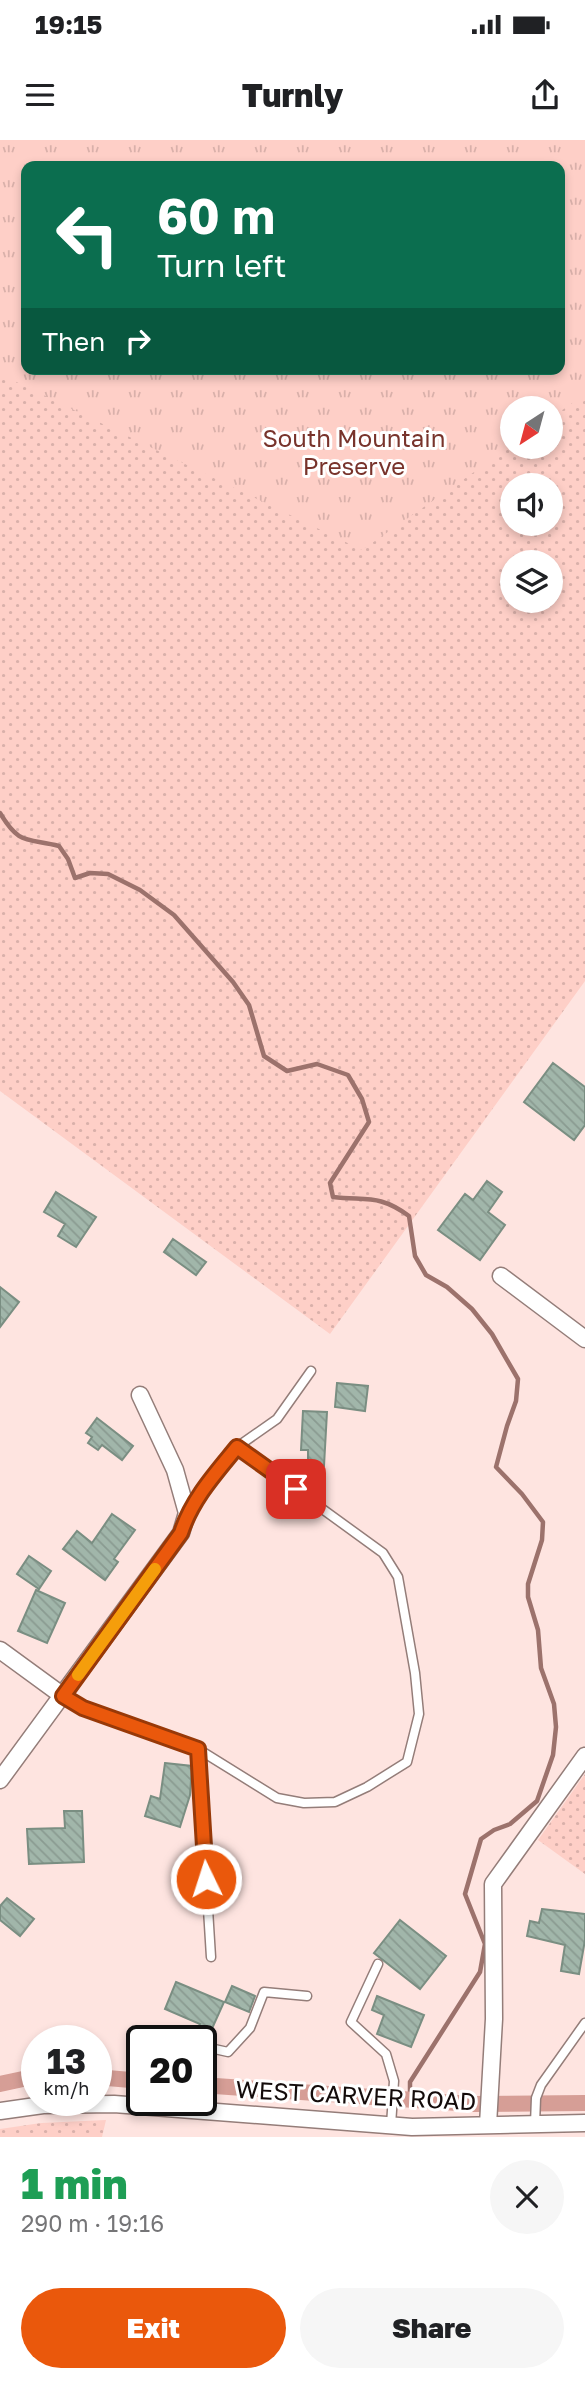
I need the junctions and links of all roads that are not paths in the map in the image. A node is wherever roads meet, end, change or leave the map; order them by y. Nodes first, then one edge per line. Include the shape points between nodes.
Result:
1 (500, 1276) dead end
2 (585, 1339) edge
3 (311, 1371) dead end
4 (141, 1395) dead end
5 (237, 1447) junction
6 (187, 1513) junction
7 (0, 1650) edge
8 (63, 1696) junction
9 (198, 1749) junction
10 (585, 1756) edge
11 (0, 1780) edge
12 (211, 1956) dead end
13 (378, 1964) dead end
14 (307, 1996) dead end
15 (585, 2023) edge
16 (217, 2050) edge
17 (126, 2104) edge
18 (217, 2107) edge
19 (0, 2111) edge
20 (392, 2118) junction
21 (488, 2121) junction
22 (585, 2123) edge
23 (535, 2124) junction
24 (420, 2132) edge

1 - 2 street
3 - 5 lane via 277,1419
4 - 6 street via 175,1470
5 - 6 lane
5 - 9 lane via 383,1553 398,1577 419,1714 407,1762 335,1802 277,1798
6 - 8 street via 181,1533
7 - 8 street
8 - 9 lane via 83,1708
8 - 11 street
9 - 12 lane
10 - 21 street via 493,1884 494,2019
13 - 20 lane via 351,2022 386,2054 394,2081
14 - 16 lane via 264,1992 250,2028 228,2052
15 - 23 lane via 541,2085
17 - 19 street, WEST CARVER ROAD via 78,2103
18 - 20 street, WEST CARVER ROAD
20 - 24 street, WEST CARVER ROAD
21 - 23 street, WEST CARVER ROAD
21 - 24 street, WEST CARVER ROAD
22 - 23 street, WEST CARVER ROAD

